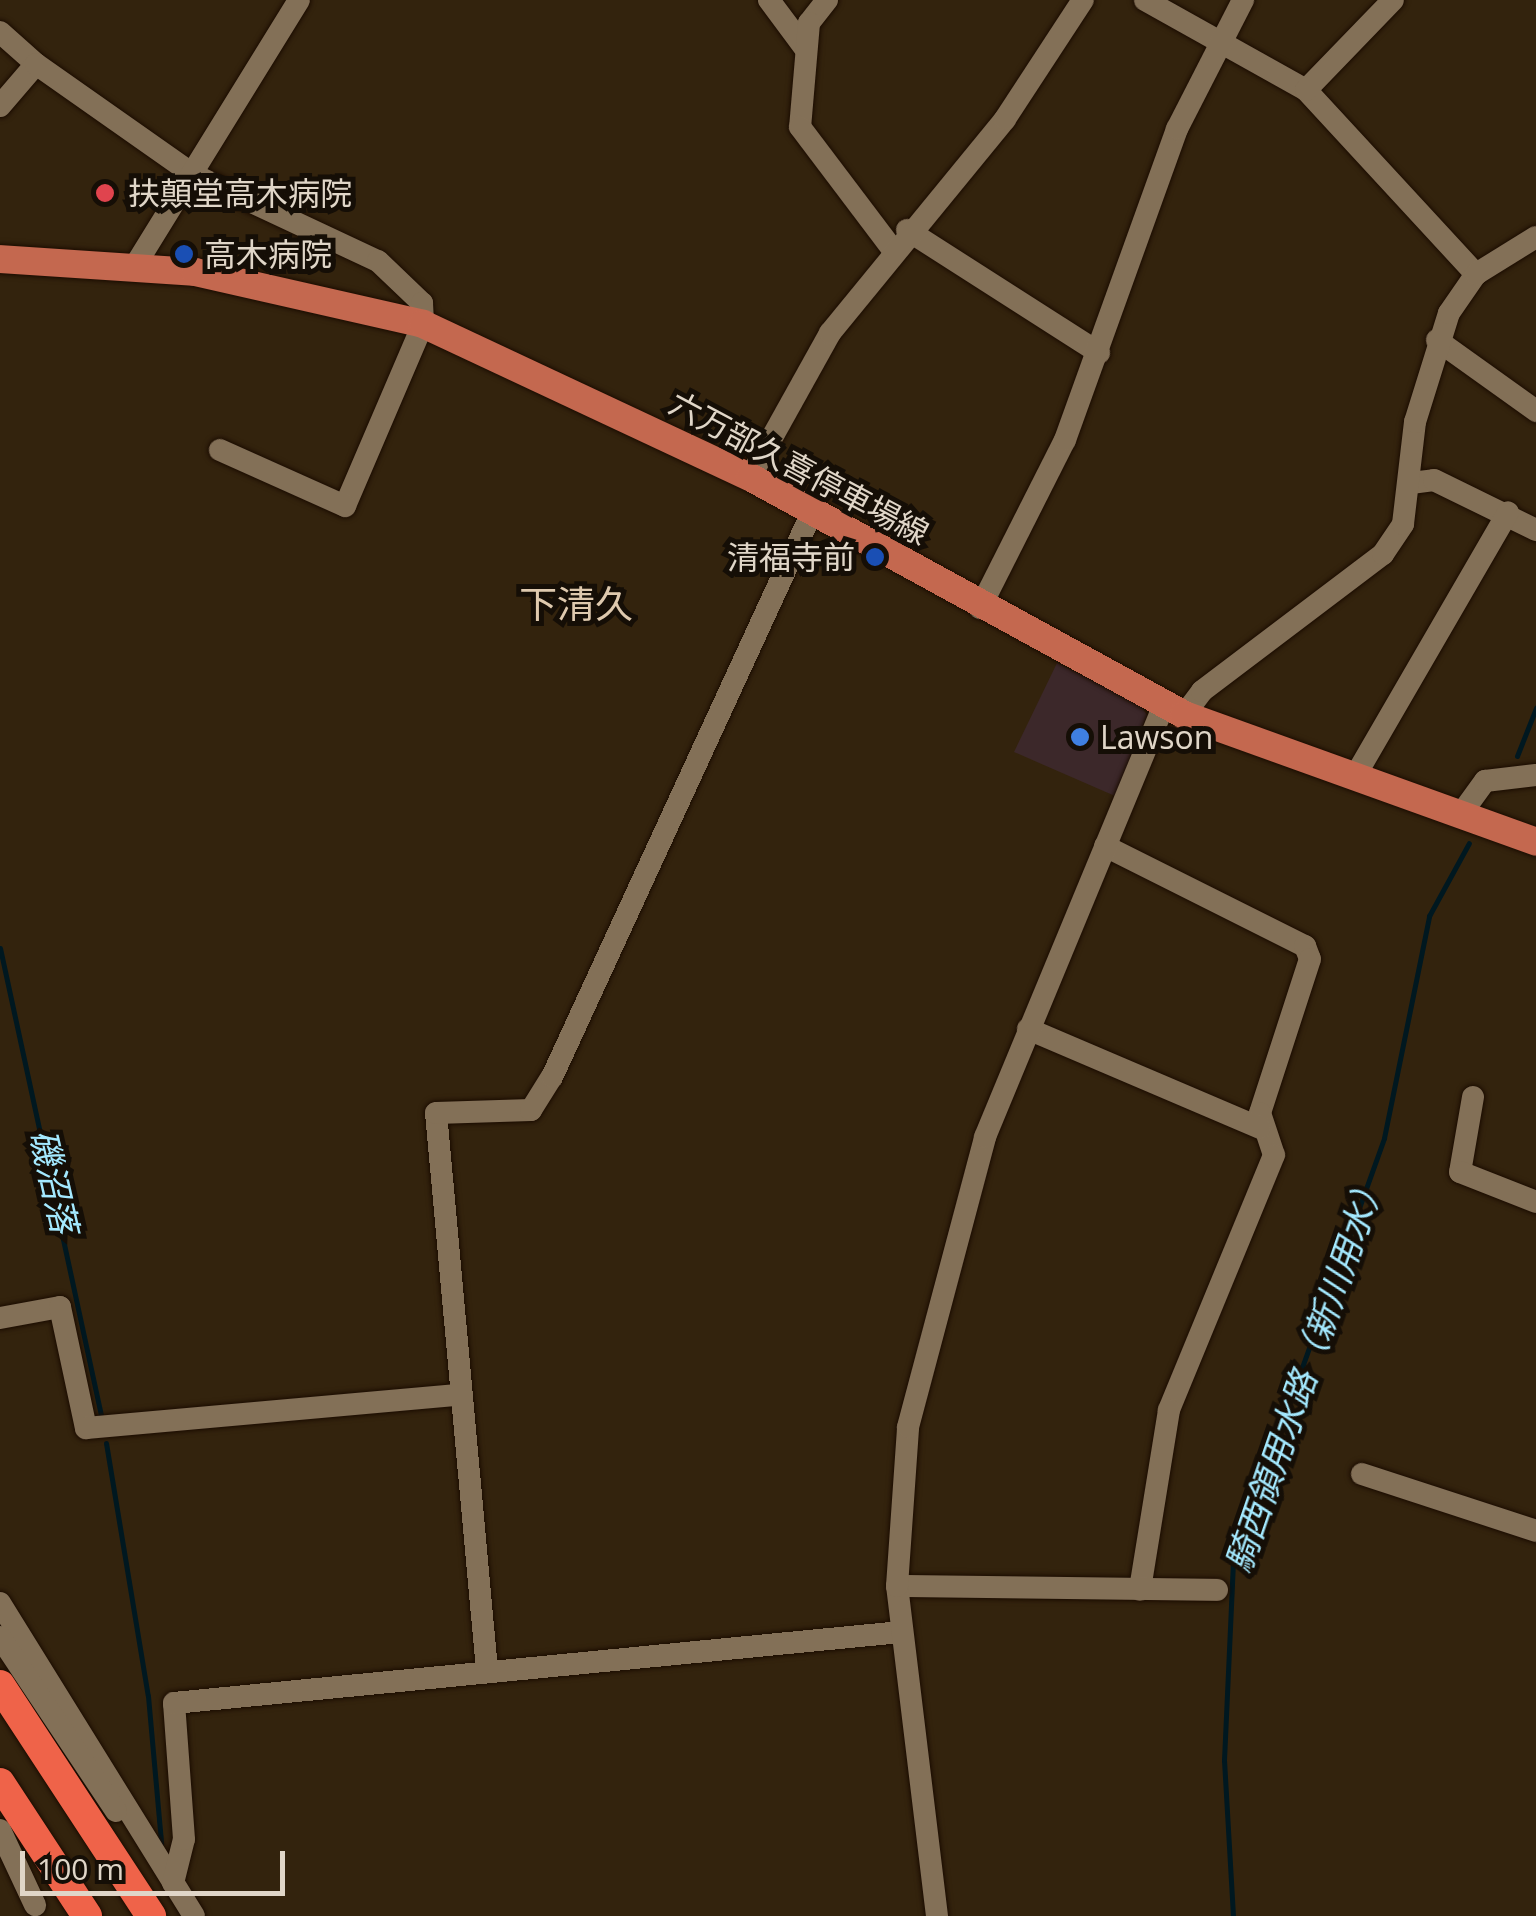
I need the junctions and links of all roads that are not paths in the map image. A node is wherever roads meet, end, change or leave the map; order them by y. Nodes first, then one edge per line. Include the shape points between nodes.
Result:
1 (299, 0) edge
2 (769, 0) edge
3 (826, 0) edge
4 (1083, 0) edge
5 (1145, 0) edge
6 (1243, 0) edge
7 (1393, 0) edge
8 (0, 32) edge
9 (1218, 37) junction
10 (804, 47) junction
11 (36, 64) junction
12 (1306, 90) junction
13 (0, 106) edge
14 (194, 175) junction
15 (907, 230) junction
16 (1536, 237) edge
17 (893, 250) junction
18 (0, 259) edge
19 (136, 264) junction
20 (1476, 274) junction
21 (424, 324) junction
22 (1437, 340) junction
23 (1099, 353) junction
24 (1536, 411) edge
25 (220, 450) dead end
26 (750, 477) junction
27 (1412, 482) junction
28 (812, 510) junction
29 (1527, 519) edge
30 (980, 608) junction
31 (1174, 710) junction
32 (1536, 775) edge
33 (1354, 778) junction
34 (1461, 814) junction
35 (1536, 842) edge
36 (1105, 846) junction
37 (1028, 1028) junction
38 (1474, 1097) dead end
39 (1260, 1128) junction
40 (1536, 1202) edge
41 (0, 1318) edge
42 (458, 1395) junction
43 (1362, 1474) dead end
44 (1536, 1531) edge
45 (897, 1586) junction
46 (1140, 1590) junction
47 (1217, 1590) dead end
48 (0, 1603) edge
49 (902, 1632) junction
50 (0, 1636) edge
51 (487, 1670) junction
52 (0, 1685) edge
53 (0, 1783) edge
54 (0, 1830) edge
55 (148, 1840) junction
56 (0, 1859) edge
57 (173, 1882) junction
58 (39, 1910) edge
59 (87, 1916) edge
60 (151, 1916) edge
61 (194, 1916) edge
62 (937, 1916) edge

1 - 14 street
2 - 10 street
3 - 10 street
4 - 15 street via 1005,119
5 - 9 street
6 - 9 street
7 - 12 street
8 - 11 street
9 - 12 street
9 - 23 street
10 - 17 street via 800,127
11 - 13 street
11 - 14 street
12 - 20 street
14 - 19 street
14 - 21 street via 378,262 413,291
15 - 17 street
15 - 23 street
16 - 20 street
17 - 26 street via 807,366
18 - 19 main road, 六万部久喜停車場線
19 - 21 main road, 六万部久喜停車場線 via 341,299
20 - 22 street
21 - 25 street via 345,506
21 - 26 main road, 六万部久喜停車場線
22 - 24 street
22 - 27 street
23 - 30 street
26 - 28 main road, 六万部久喜停車場線
27 - 29 street via 1434,480
27 - 31 street via 1384,554
28 - 30 main road, 六万部久喜停車場線
28 - 42 street via 532,1110 436,1113
29 - 33 street
30 - 31 main road, 六万部久喜停車場線
31 - 33 main road, 六万部久喜停車場線
31 - 36 street
32 - 34 street via 1485,781
33 - 34 main road, 六万部久喜停車場線
34 - 35 main road, 六万部久喜停車場線
36 - 37 street
36 - 39 street via 1305,946 1310,959
37 - 39 street
37 - 45 street via 936,1306 896,1502
38 - 40 street via 1460,1172
39 - 46 street via 1274,1155 1169,1410
41 - 42 street via 60,1306 86,1428
42 - 51 street
43 - 44 street
45 - 46 street
45 - 49 street
46 - 47 street
48 - 55 street
49 - 51 street
49 - 62 street
50 - 55 street via 122,1820
51 - 57 street via 174,1703 184,1839
52 - 60 highway
53 - 59 highway
54 - 58 street
55 - 57 street
56 - 58 street
57 - 61 street

